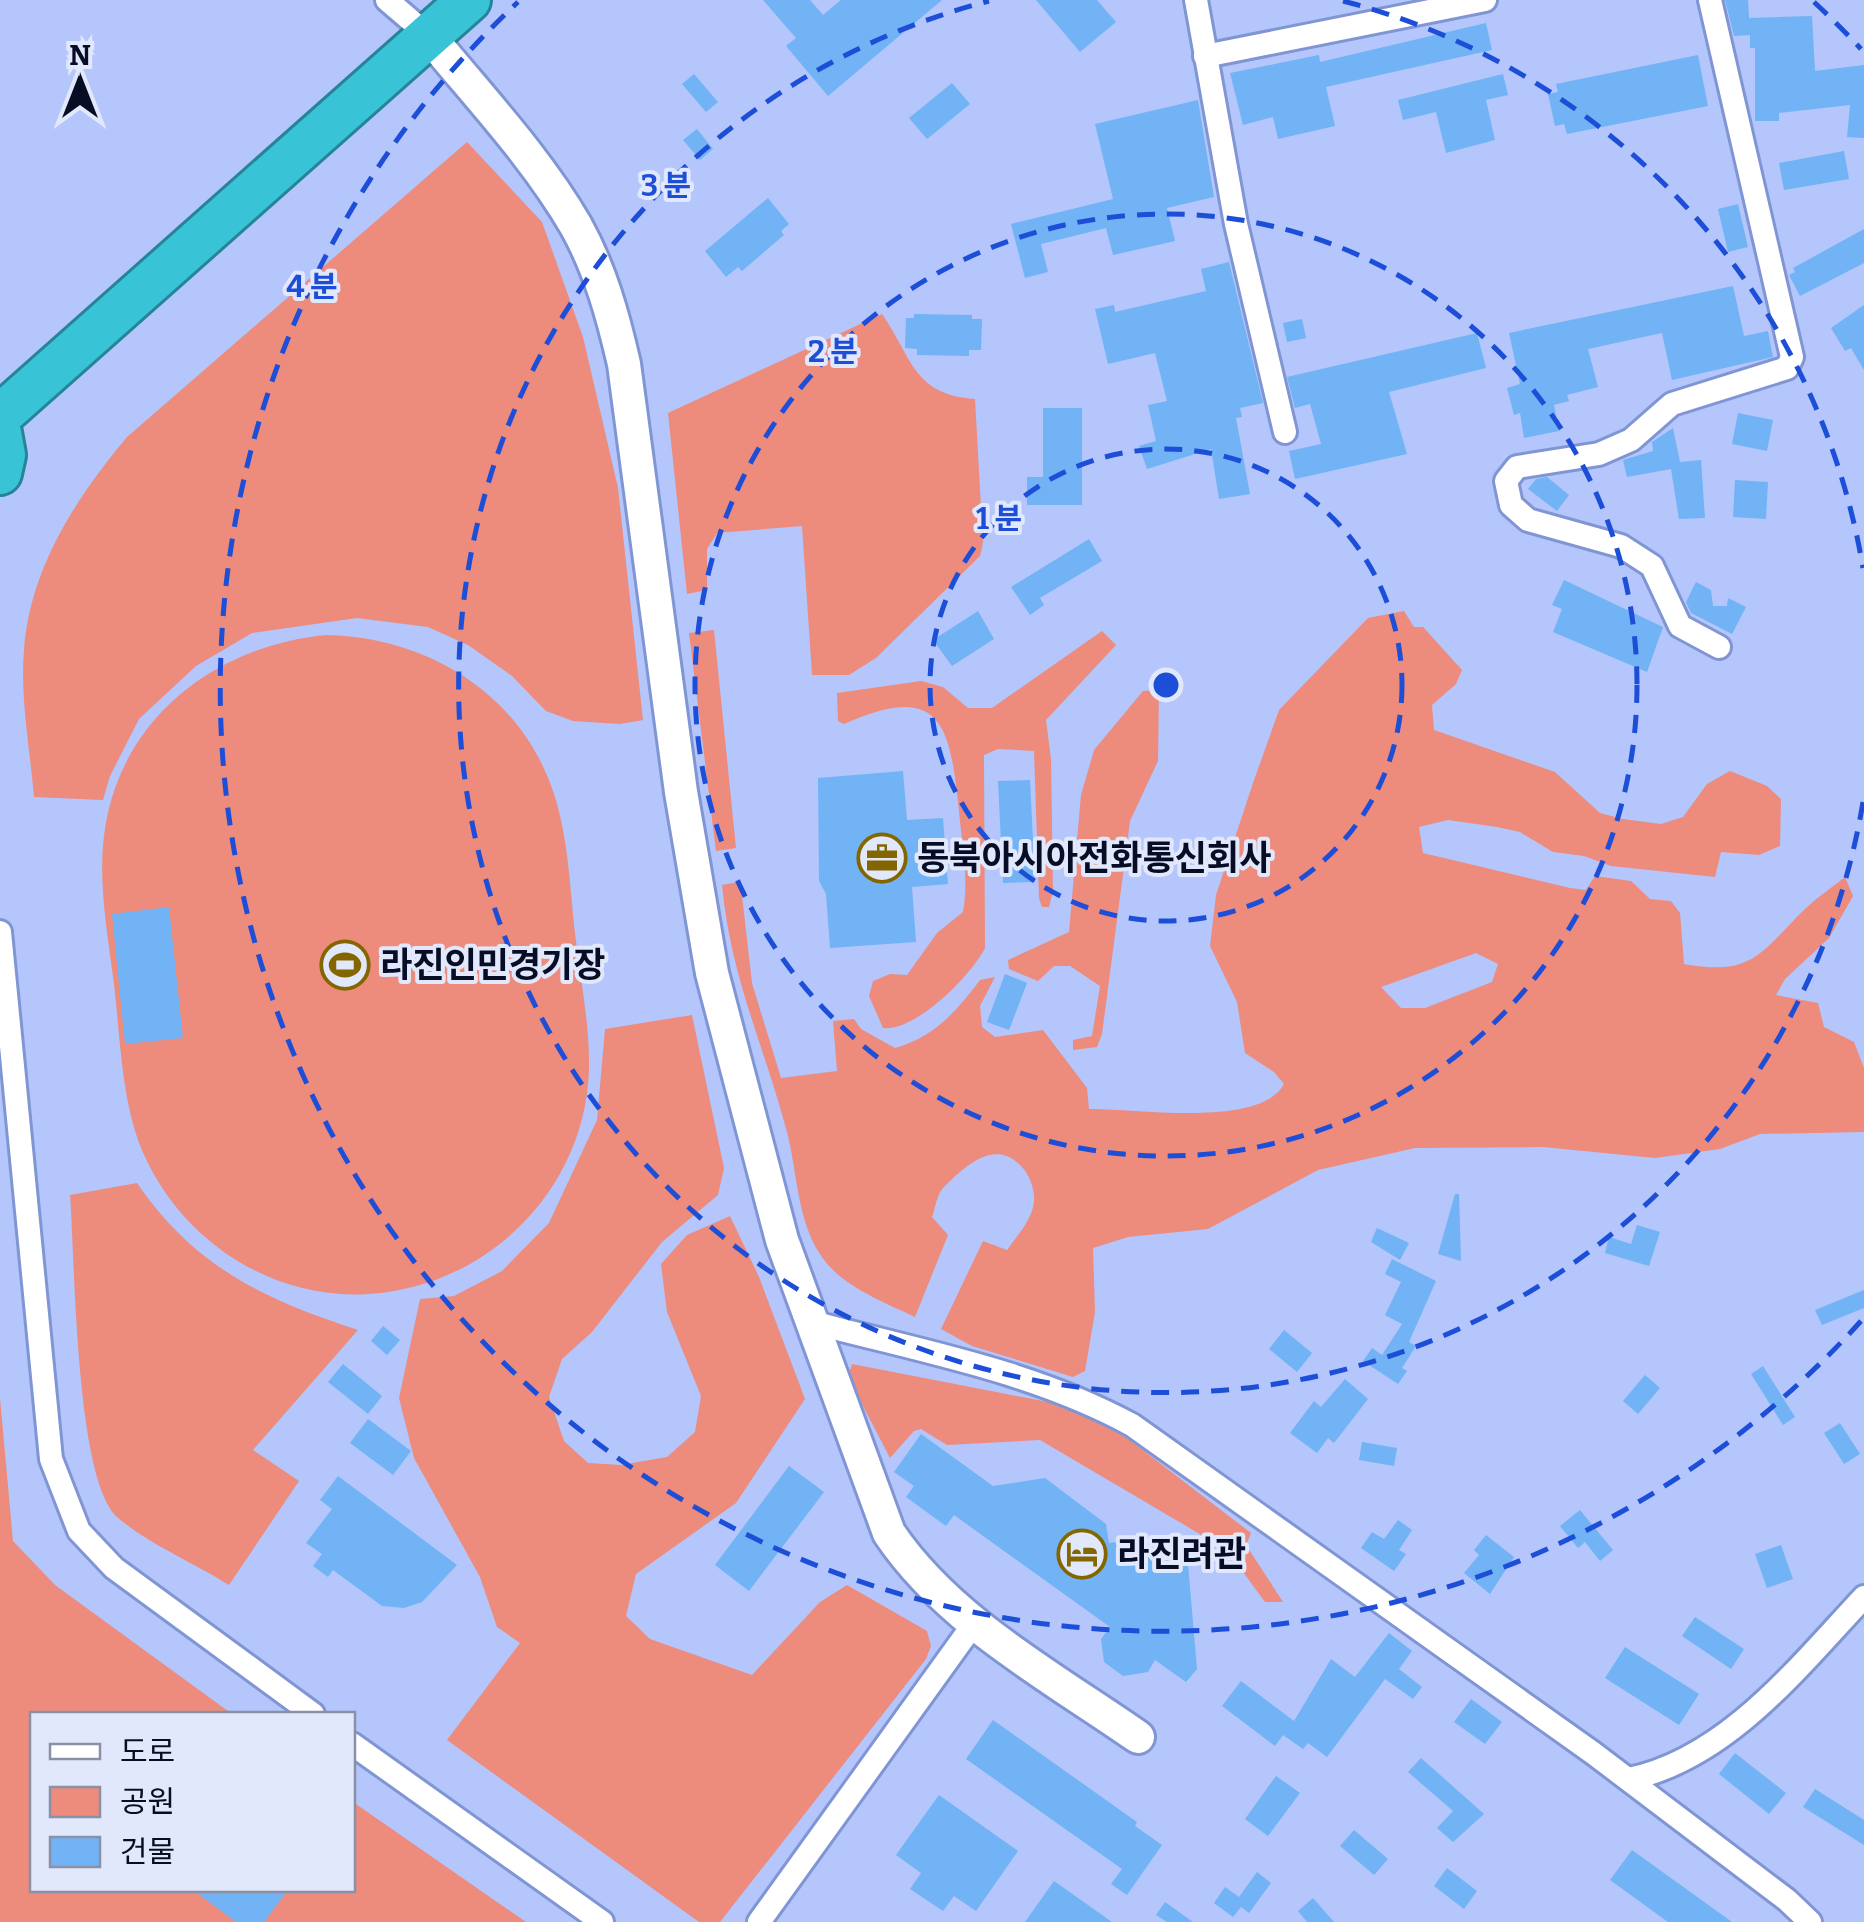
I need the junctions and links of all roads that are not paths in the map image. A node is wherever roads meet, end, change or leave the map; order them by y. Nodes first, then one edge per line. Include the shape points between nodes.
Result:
1 (386, 0) edge
2 (469, 0) edge
3 (1196, 0) edge
4 (1484, 0) edge
5 (1710, 0) edge
6 (429, 36) junction
7 (1205, 56) junction
8 (0, 416) edge
9 (1285, 432) dead end
10 (0, 434) edge
11 (0, 472) edge
12 (1719, 647) dead end
13 (0, 932) edge
14 (811, 1322) junction
15 (1864, 1596) edge
16 (975, 1622) junction
17 (310, 1712) edge
18 (1138, 1737) dead end
19 (355, 1746) edge
20 (1629, 1779) junction
21 (602, 1922) edge
22 (758, 1922) edge
23 (1810, 1922) edge

1 - 6 street
2 - 6 highway
3 - 7 street
4 - 7 street
5 - 12 street via 1792,356 1787,368 1672,404 1631,440 1599,454 1516,467 1506,481 1510,505 1528,520 1622,546 1652,566 1680,626
6 - 8 highway
6 - 14 street via 576,226 611,308 700,922 782,1240
7 - 9 street
10 - 11 highway
13 - 17 street via 46,1422 65,1503 79,1530 114,1568
14 - 16 street via 889,1532 908,1560
14 - 20 street via 1025,1379 1082,1398 1132,1425
15 - 20 street via 1780,1686 1713,1742
16 - 18 street
16 - 22 street
19 - 21 street
20 - 23 street

